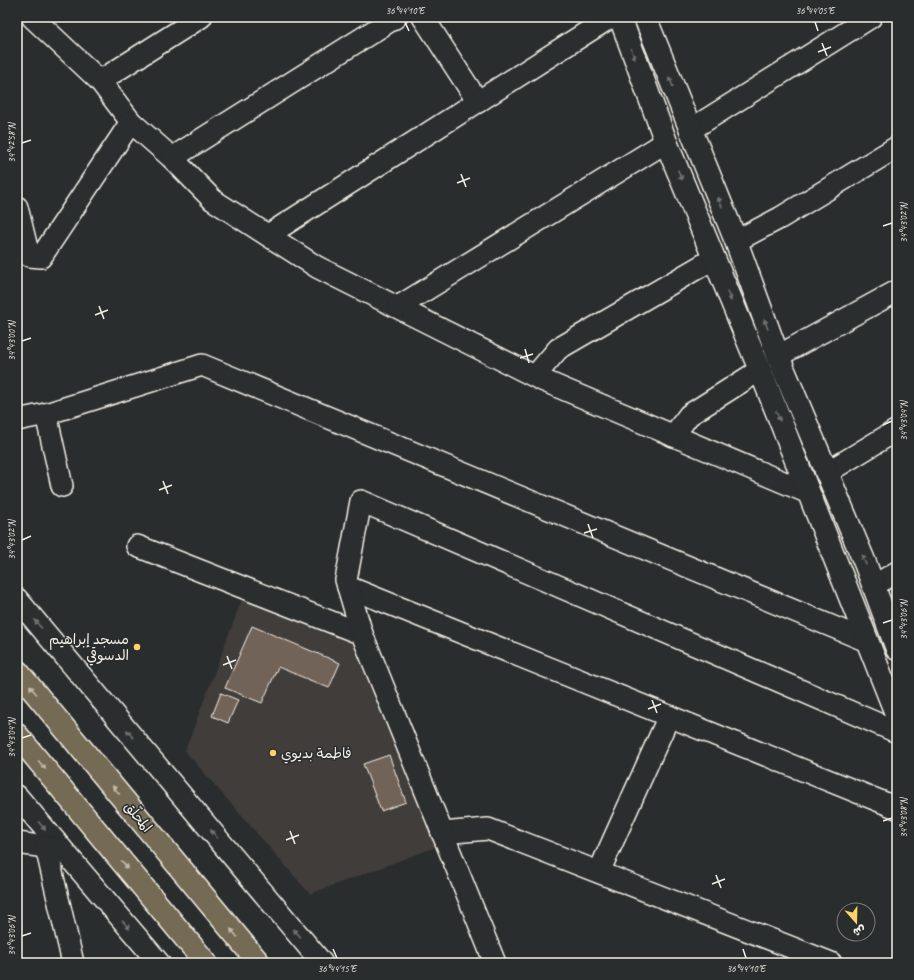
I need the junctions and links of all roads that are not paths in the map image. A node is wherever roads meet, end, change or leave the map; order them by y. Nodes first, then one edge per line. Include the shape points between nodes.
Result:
1 (32, 17) edge
2 (201, 17) edge
3 (396, 17) edge
4 (424, 17) edge
5 (611, 17) edge
6 (620, 17) edge
7 (645, 17) edge
8 (871, 17) edge
9 (100, 81) junction
10 (478, 102) junction
11 (131, 122) junction
12 (690, 130) junction
13 (666, 142) junction
14 (897, 147) edge
15 (172, 158) junction
16 (17, 208) edge
17 (268, 235) junction
18 (736, 241) junction
19 (714, 259) junction
20 (897, 291) edge
21 (398, 307) junction
22 (778, 356) junction
23 (760, 370) junction
24 (535, 376) junction
25 (46, 414) junction
26 (17, 420) edge
27 (897, 430) edge
28 (673, 436) junction
29 (826, 473) junction
30 (62, 486) dead end
31 (809, 493) junction
32 (137, 546) dead end
33 (897, 572) edge
34 (873, 586) junction
35 (348, 587) junction
36 (17, 599) edge
37 (362, 634) junction
38 (867, 641) junction
39 (897, 649) edge
40 (17, 671) edge
41 (669, 716) junction
42 (897, 716) edge
43 (897, 732) edge
44 (17, 735) edge
45 (17, 796) edge
46 (897, 808) edge
47 (442, 833) junction
48 (17, 843) edge
49 (54, 848) junction
50 (599, 872) junction
51 (73, 963) edge
52 (159, 963) edge
53 (206, 963) edge
54 (259, 963) edge
55 (322, 963) edge
56 (495, 963) edge
57 (831, 963) edge

1 - 9 street
2 - 9 street
3 - 15 street
4 - 10 street
5 - 10 street
6 -> 13 street
12 -> 7 street
8 - 12 street
9 - 11 street
10 - 17 street
11 - 15 street
11 - 16 street via 41,257 29,256
18 -> 12 street
13 -> 19 street
13 - 21 street
14 - 18 street via 780,218
15 - 17 street via 213,200
17 - 21 street via 317,267
22 -> 18 street
19 -> 23 street
19 - 24 street via 558,349
20 - 22 street
21 - 24 street
22 - 29 street
23 - 28 street via 689,415
23 -> 31 street
24 - 28 street
25 - 26 street
25 - 30 street
25 - 38 street via 202,365
27 - 29 street
28 - 31 street
34 -> 29 street
31 - 38 street
32 - 37 street
33 - 34 street
34 - 39 street
35 - 37 street
35 - 41 street
35 - 43 street via 346,580 361,501
55 -> 36 street
37 - 47 street
38 - 42 street
54 -> 40 main road, المحلّق
41 - 46 street
41 - 50 street
44 -> 53 main road
45 -> 49 street
47 - 50 street via 488,829
47 - 56 street
48 - 49 street
49 - 51 street
49 -> 52 street
50 - 57 street

